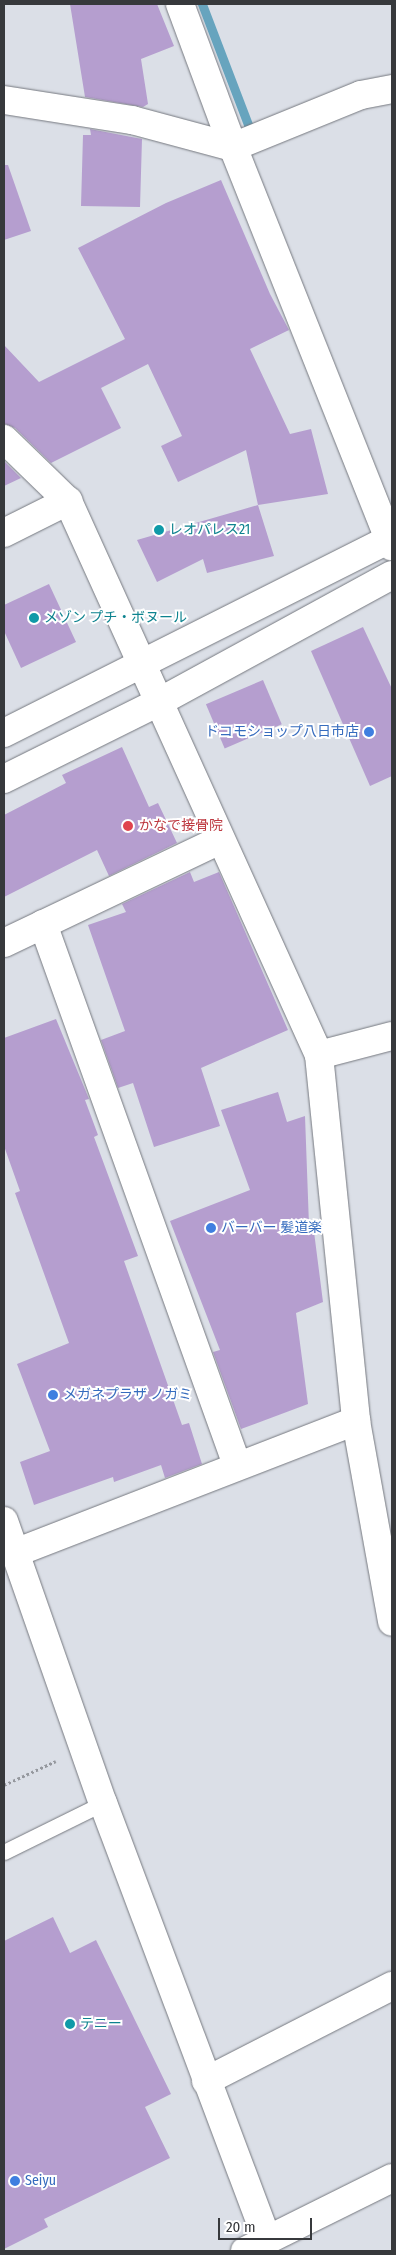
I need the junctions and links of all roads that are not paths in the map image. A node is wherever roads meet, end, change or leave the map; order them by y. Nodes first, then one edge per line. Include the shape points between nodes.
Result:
1 (180, 4) edge
2 (392, 89) edge
3 (4, 100) edge
4 (233, 147) junction
5 (4, 438) edge
6 (68, 501) junction
7 (4, 533) edge
8 (391, 541) edge
9 (392, 575) edge
10 (141, 665) junction
11 (159, 702) junction
12 (4, 733) edge
13 (4, 779) edge
14 (220, 840) junction
15 (43, 924) junction
16 (4, 943) edge
17 (392, 1036) edge
18 (319, 1055) junction
19 (356, 1421) junction
20 (237, 1465) junction
21 (4, 1521) edge
22 (15, 1552) junction
23 (392, 1622) edge
24 (103, 1803) junction
25 (4, 1852) edge
26 (392, 1986) edge
27 (206, 2081) junction
28 (392, 2178) edge
29 (256, 2246) edge

1 - 4 street
2 - 4 street via 360,95
3 - 4 street via 132,120
4 - 8 street
5 - 6 street
6 - 7 street
6 - 10 street
8 - 10 street
9 - 11 street
10 - 11 street
10 - 12 street
11 - 13 street
11 - 14 street
14 - 15 street
14 - 18 street
15 - 16 street
15 - 20 street
17 - 18 street
18 - 19 street
19 - 20 street
19 - 23 street
20 - 22 street
21 - 22 street
22 - 24 street
24 - 25 lane
24 - 27 street
26 - 27 street
27 - 29 street
28 - 29 street

